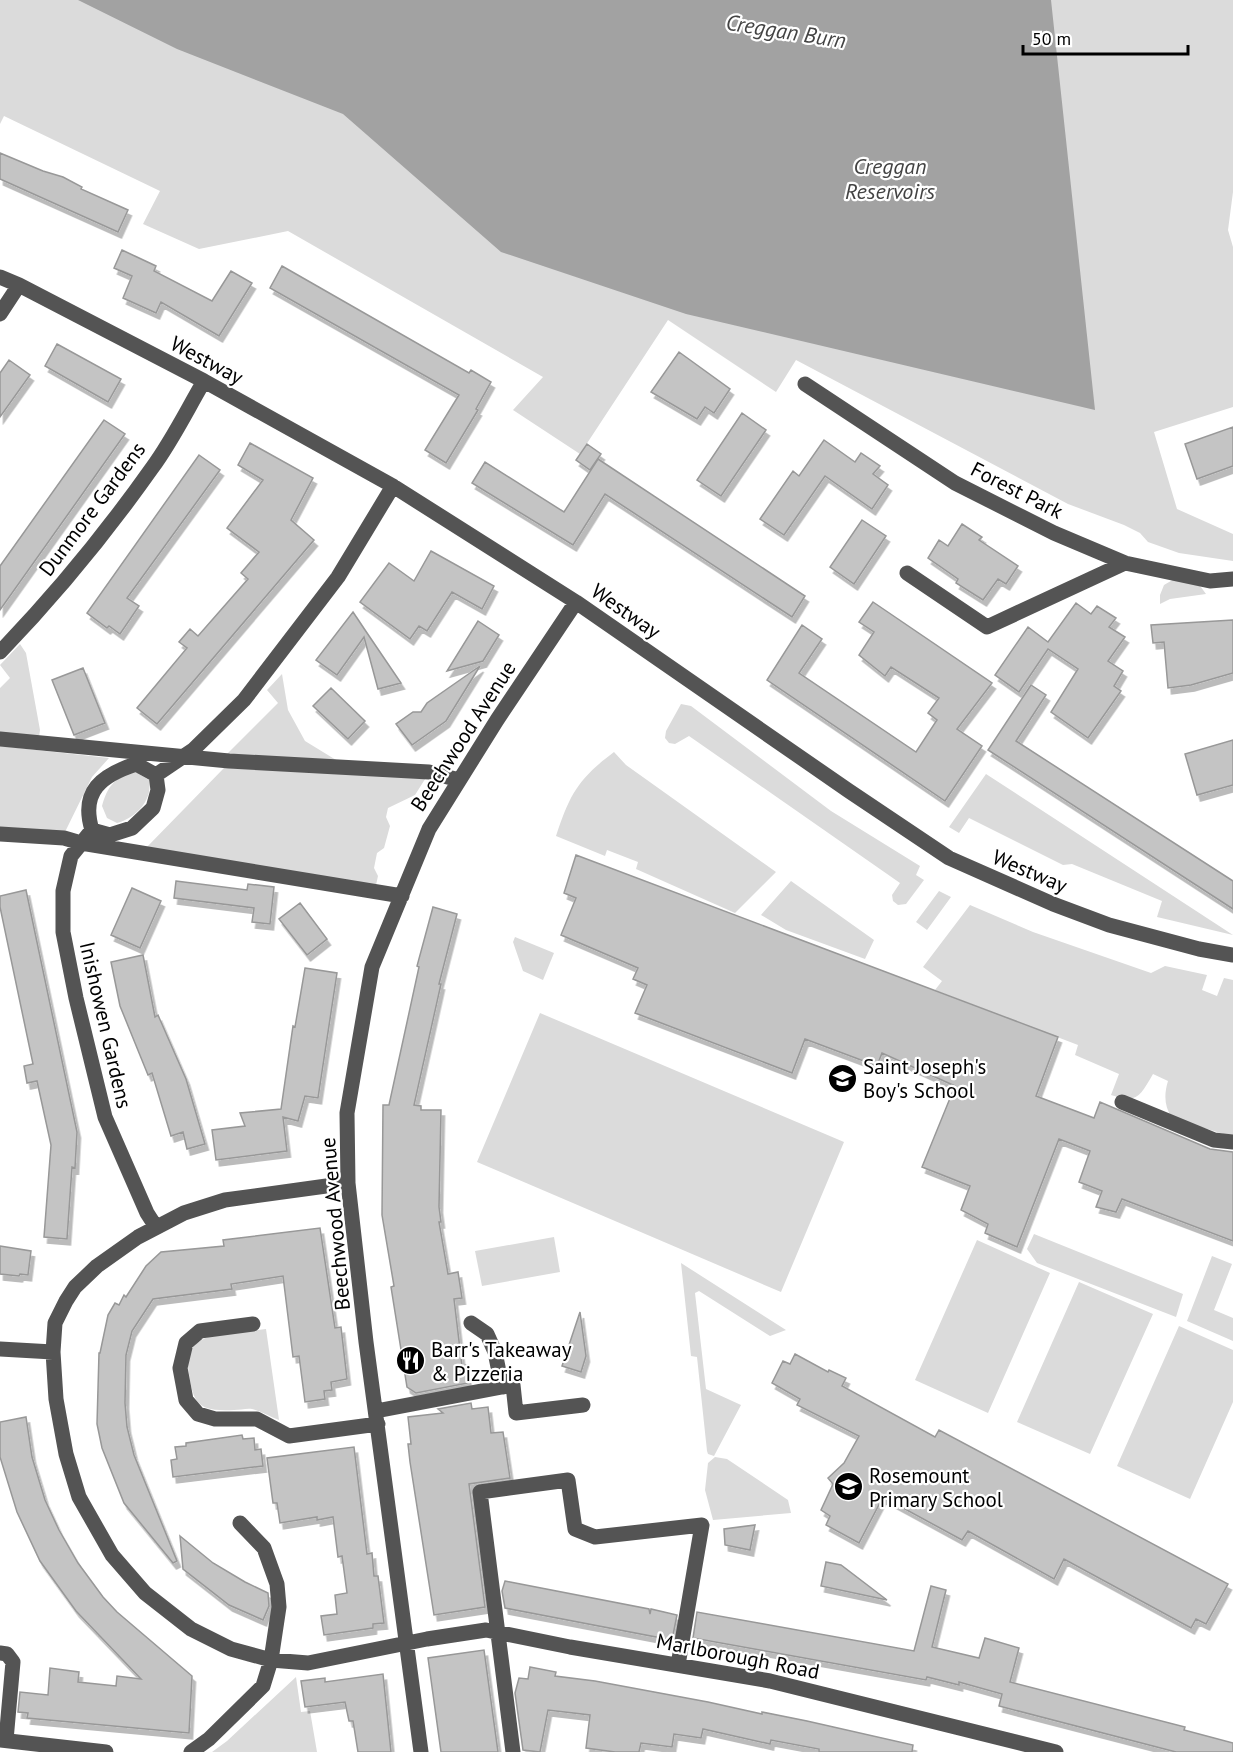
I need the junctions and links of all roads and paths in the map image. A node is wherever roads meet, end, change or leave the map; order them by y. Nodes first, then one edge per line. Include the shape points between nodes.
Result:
1 (0, 278) edge
2 (18, 285) junction
3 (0, 314) edge
4 (204, 381) junction
5 (805, 384) dead end
6 (393, 486) junction
7 (1125, 563) junction
8 (907, 573) dead end
9 (1233, 579) edge
10 (576, 602) junction
11 (0, 651) edge
12 (0, 739) edge
13 (185, 755) junction
14 (156, 775) junction
15 (459, 780) junction
16 (92, 830) junction
17 (0, 834) edge
18 (81, 843) junction
19 (402, 896) junction
20 (1233, 955) edge
21 (1122, 1102) dead end
22 (1233, 1142) edge
23 (348, 1182) junction
24 (156, 1227) junction
25 (471, 1323) dead end
26 (253, 1324) dead end
27 (0, 1349) edge
28 (53, 1352) junction
29 (502, 1387) junction
30 (583, 1404) dead end
31 (377, 1418) junction
32 (240, 1523) dead end
33 (500, 1633) junction
34 (408, 1643) junction
35 (0, 1653) edge
36 (271, 1660) junction
37 (678, 1665) junction
38 (3, 1740) edge
39 (106, 1752) edge
40 (191, 1752) edge
41 (422, 1752) edge
42 (513, 1752) edge
43 (1056, 1752) edge

1 - 2 street, Westway
2 - 3 street
2 - 4 street, Westway
4 - 6 street, Westway
4 - 11 street, Dunmore Gardens via 154,466 48,603
5 - 7 street, Forest Park via 955,483 1054,533
6 - 10 street, Westway
6 - 13 street via 338,577 299,631 244,700
7 - 8 street via 987,627
7 - 9 street, Forest Park via 1210,580
10 - 15 street, Beechwood Avenue
10 - 20 street, Westway via 950,858 1109,925
12 - 13 street
13 - 14 street
13 - 15 street via 429,772
14 - 16 street via 158,790 153,808 132,828 110,835
14 - 16 street via 136,764 103,778 88,805
15 - 19 street, Beechwood Avenue via 429,829
16 - 18 street, Inishowen Gardens
17 - 18 street via 64,838
18 - 19 street
18 - 24 street, Inishowen Gardens via 70,856 63,891 63,932 105,1117
19 - 23 street, Beechwood Avenue via 372,967 347,1113
21 - 22 street via 1214,1140
23 - 24 street, Marlborough Road via 225,1200
23 - 31 street, Beechwood Avenue
24 - 28 street, Marlborough Road via 97,1266 75,1287 55,1323
25 - 29 street via 487,1334
26 - 31 street via 200,1331 186,1343 180,1368 186,1400 198,1414 214,1419 257,1419 289,1436
27 - 28 street
28 - 36 street, Marlborough Road via 66,1454 79,1497 112,1555 145,1593 191,1629 231,1649
29 - 30 street via 513,1385 516,1413
29 - 31 street
31 - 34 street, Beechwood Avenue
32 - 36 street via 264,1548 277,1584 279,1607
33 - 34 street, Marlborough Road via 486,1630
33 - 37 street, Marlborough Road
33 - 37 street via 480,1492 568,1480 575,1529 596,1537 702,1525
33 - 42 street
34 - 36 street, Marlborough Road via 308,1663
34 - 41 street, Beechwood Avenue
35 - 38 street via 7,1654 13,1662
36 - 40 street via 263,1686
37 - 43 street, Marlborough Road via 770,1681
38 - 39 street

